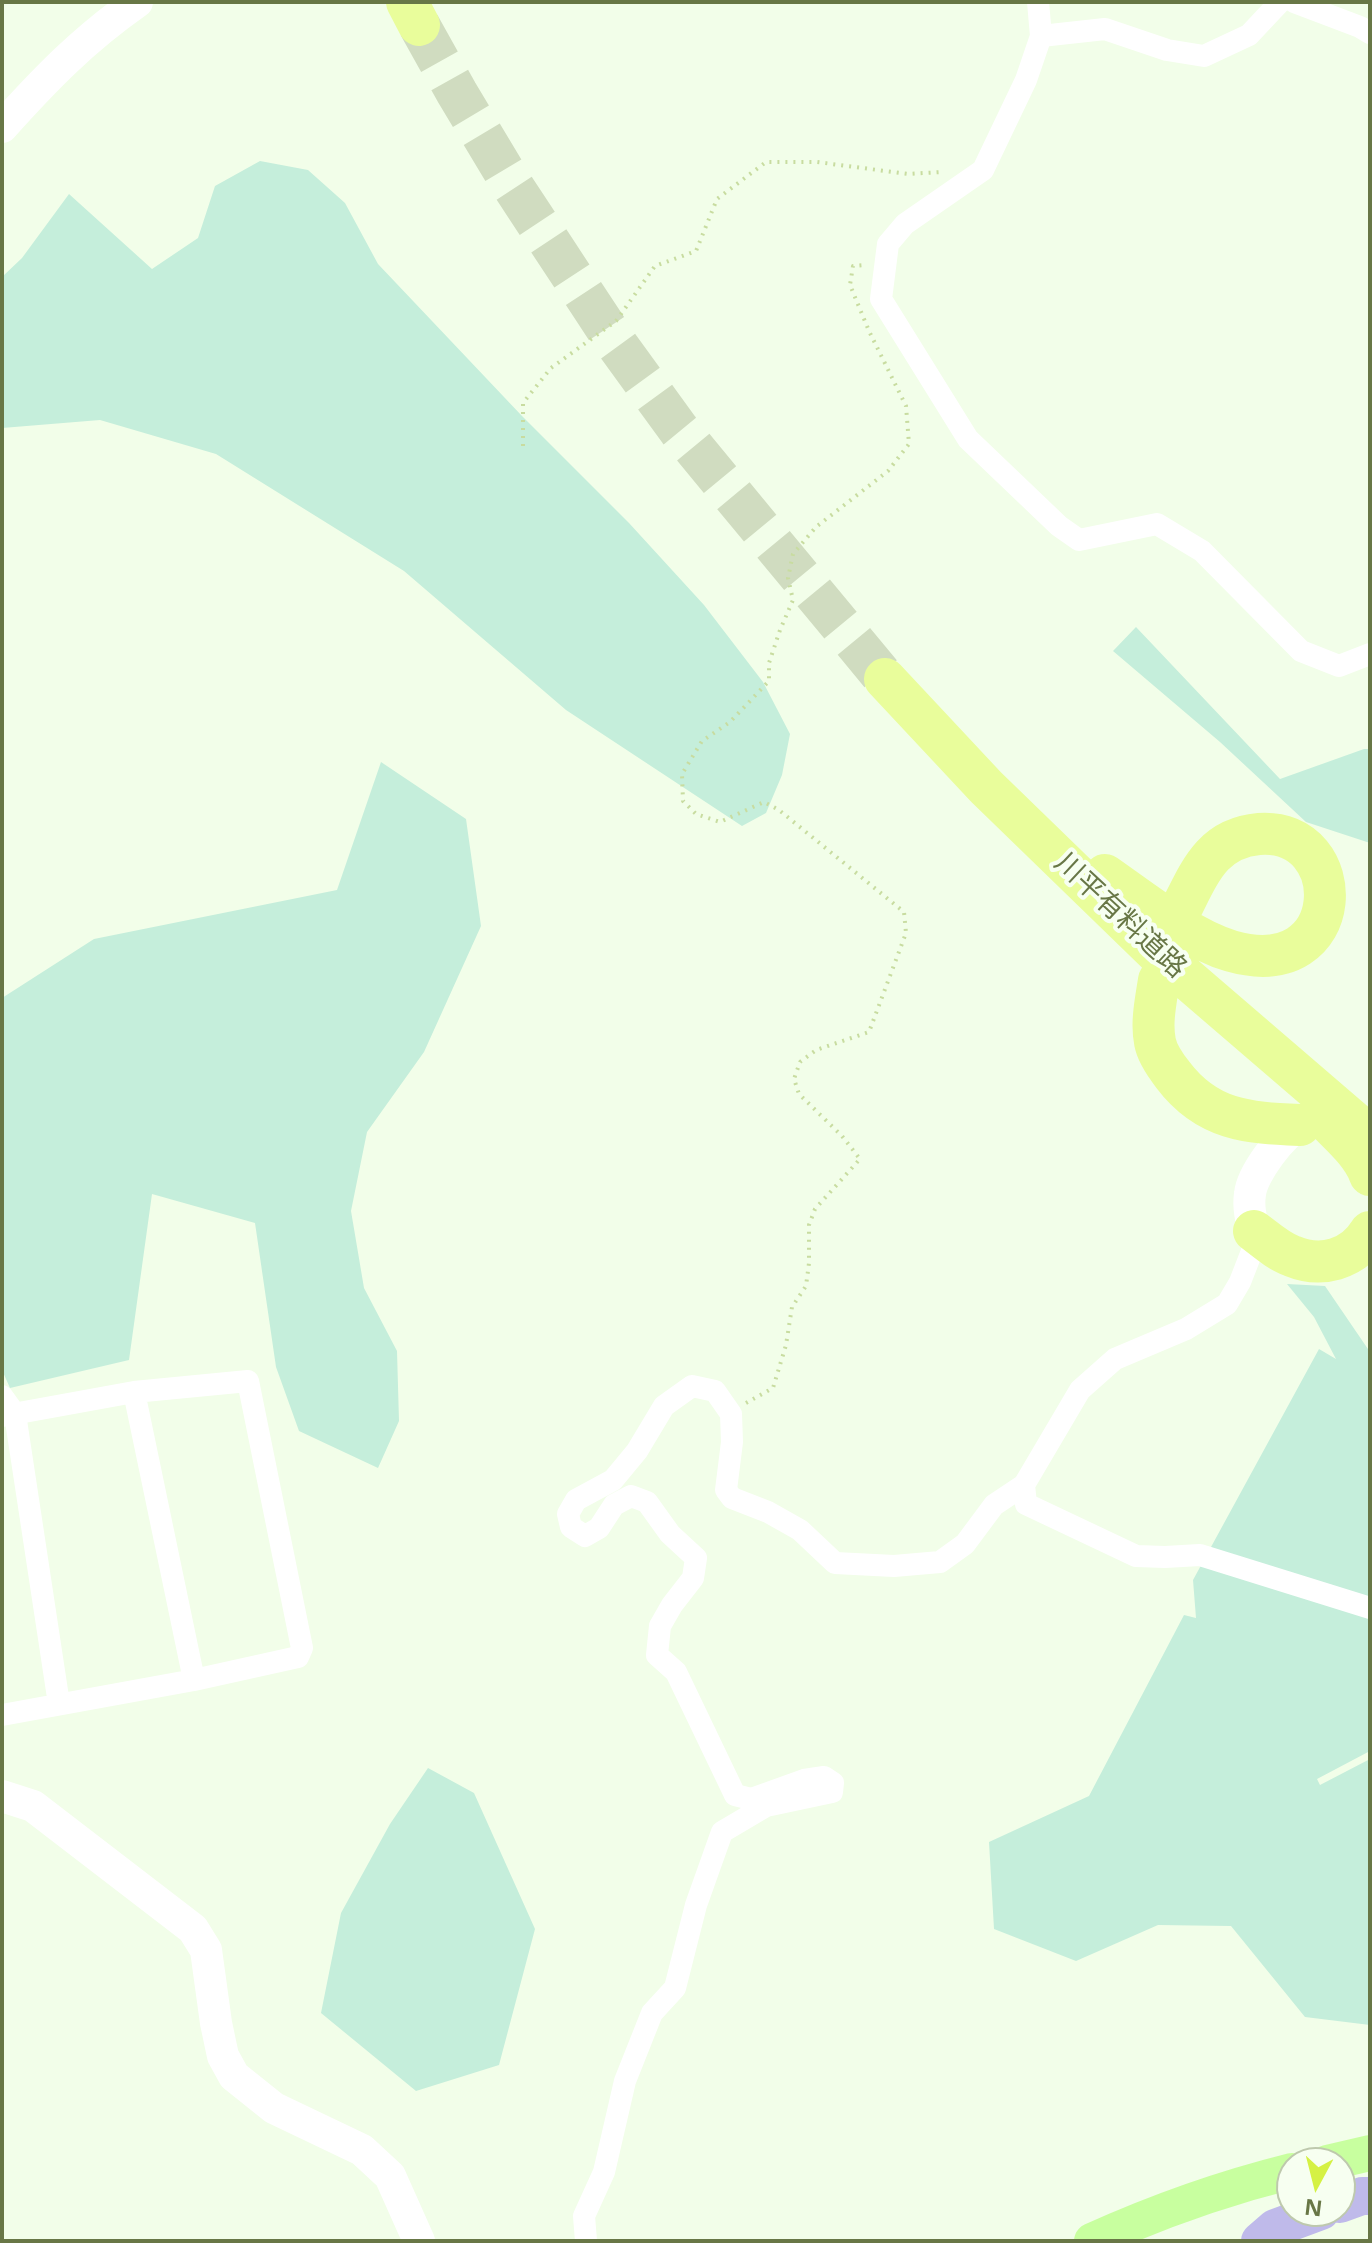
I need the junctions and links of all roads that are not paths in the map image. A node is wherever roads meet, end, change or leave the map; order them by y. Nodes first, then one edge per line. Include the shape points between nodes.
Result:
1 (137, 2) edge
2 (1038, 2) edge
3 (1280, 2) edge
4 (1294, 2) edge
5 (1367, 24) edge
6 (1041, 36) junction
7 (2, 127) edge
8 (1370, 654) edge
9 (1075, 853) junction
10 (1183, 905) dead end
11 (1157, 966) junction
12 (1370, 1120) edge
13 (1307, 1124) joint
14 (1370, 1136) edge
15 (1370, 1175) edge
16 (1254, 1231) junction
17 (1370, 1232) edge
18 (134, 1392) junction
19 (6, 1408) edge
20 (1024, 1485) junction
21 (1370, 1608) edge
22 (194, 1680) junction
23 (59, 1704) junction
24 (2, 1715) edge
25 (2, 1796) edge
26 (1276, 2175) edge
27 (419, 2241) edge
28 (586, 2241) edge
29 (1092, 2241) edge

1 - 7 street via 55,69
2 - 6 street
3 - 6 street via 1249,35 1204,56 1105,29
4 - 5 street
6 - 8 street via 983,170 905,224 888,244 881,299 968,439 1059,526 1079,540 1157,524 1202,551 1301,651 1339,666
9 - 10 highway via 1168,919 1230,951 1288,951 1309,939 1321,920 1326,896 1309,852 1274,833 1230,841 1212,854
9 - 11 highway, 川平有料道路 via 893,672 986,787
9 - 12 highway, 川平有料道路 via 1228,997
11 - 13 highway via 1155,1043 1184,1089 1222,1115 1253,1123
11 - 14 highway, 川平有料道路
11 - 15 highway via 1346,1140
13 - 16 street via 1269,1154 1257,1173 1250,1191
16 - 17 highway via 1291,1256 1313,1261 1344,1256
16 - 20 street via 1254,1246 1227,1304 1186,1329 1115,1359 1080,1390
18 - 19 street
18 - 22 street
18 - 22 street via 248,1381 302,1648 298,1657
19 - 23 street
20 - 21 street via 1026,1504 1136,1556 1200,1555
20 - 28 street via 994,1505 965,1544 940,1562 835,1563 800,1530 732,1498 726,1490 732,1442 729,1411 715,1391 692,1386 664,1406 613,1480 576,1500 568,1514 571,1527 585,1536 599,1528 614,1505 631,1496 647,1502 696,1558 693,1578 660,1626 657,1655 676,1672 735,1795 751,1799 824,1777 833,1783 832,1792 766,1806 722,1832 675,1988 652,2013 625,2081 604,2172 584,2216
22 - 23 street
23 - 24 street
25 - 27 street via 33,1806 193,1929 206,1950 223,2056 234,2076 274,2108 362,2150 390,2176
26 - 29 main road

